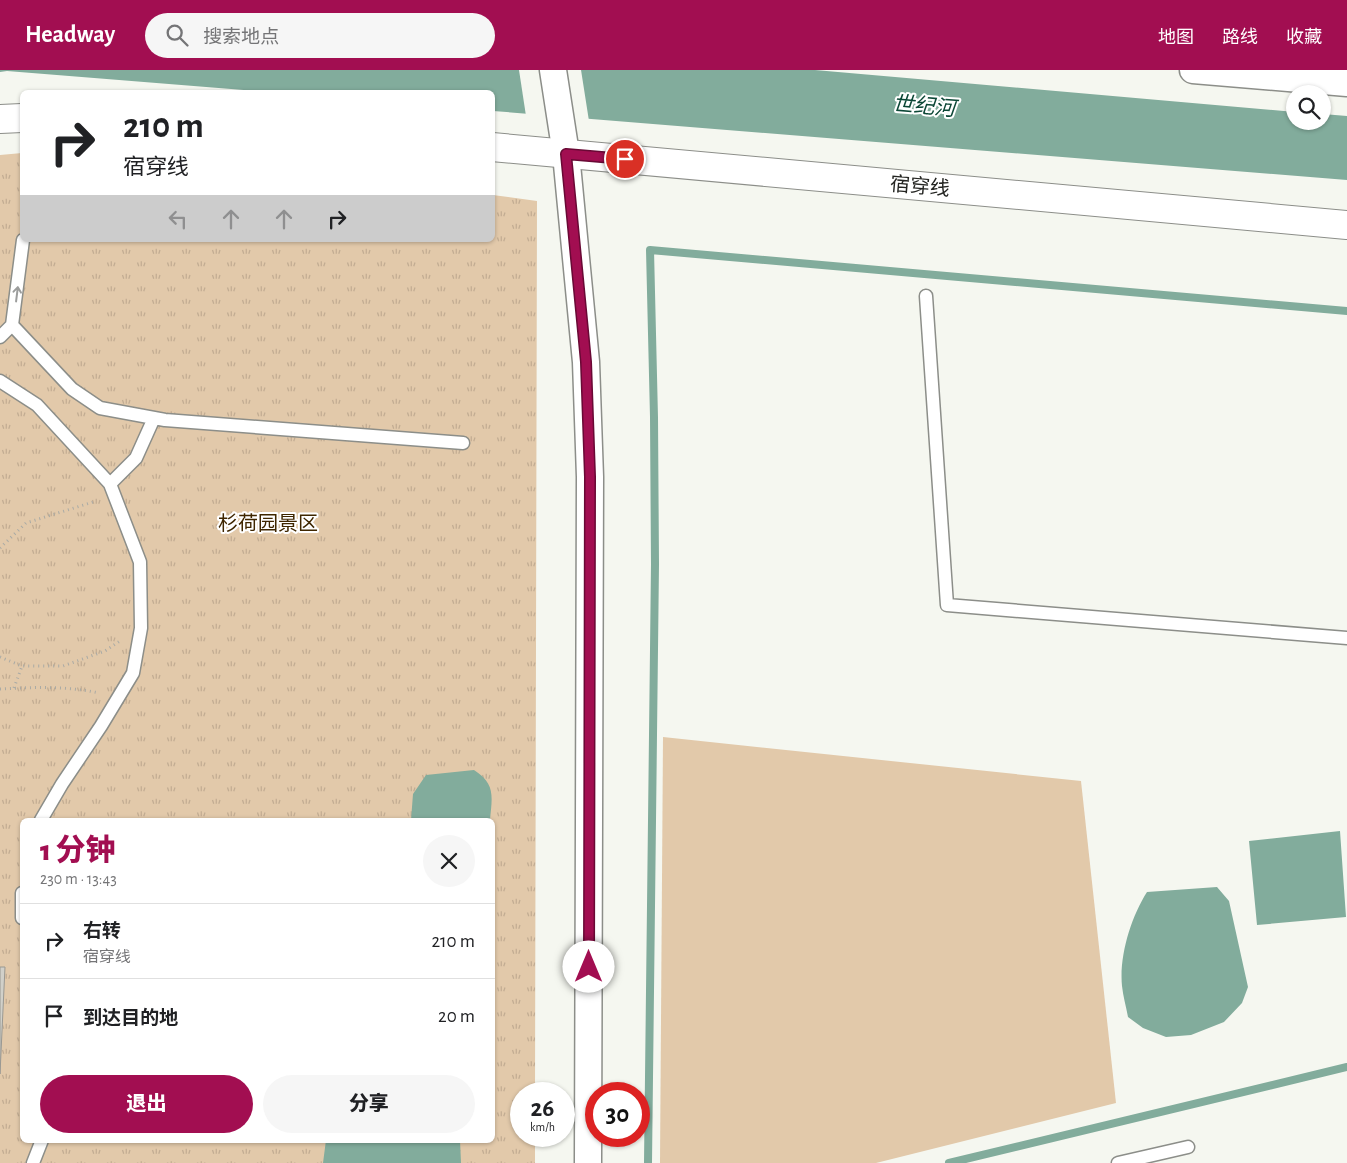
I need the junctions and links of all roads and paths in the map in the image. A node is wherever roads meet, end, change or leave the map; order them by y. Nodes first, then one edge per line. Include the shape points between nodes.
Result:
1 (553, 70) edge
2 (1193, 70) edge
3 (1347, 83) edge
4 (20, 118) edge
5 (0, 119) edge
6 (495, 147) edge
7 (566, 154) junction
8 (1347, 225) edge
9 (24, 242) edge
10 (926, 296) dead end
11 (12, 325) junction
12 (0, 337) edge
13 (0, 381) edge
14 (154, 418) junction
15 (464, 443) dead end
16 (110, 484) junction
17 (0, 548) edge
18 (141, 628) junction
19 (1347, 638) edge
20 (0, 657) edge
21 (22, 666) junction
22 (14, 688) junction
23 (0, 689) edge
24 (118, 698) junction
25 (42, 818) edge
26 (41, 1143) edge
27 (1188, 1147) dead end
28 (1146, 1160) edge
29 (33, 1163) edge
30 (588, 1163) edge
31 (1118, 1163) edge

1 - 7 street
2 - 3 street
4 - 5 main road
6 - 7 main road, 宿穿线
7 - 8 main road, 宿穿线
7 - 30 street via 586,362 590,477
11 -> 9 lane
10 - 19 lane via 947,605
11 - 12 lane
11 - 14 lane via 72,389 100,408
13 - 16 lane via 37,404
14 - 15 lane
14 - 16 lane via 136,458
16 - 17 path via 93,502 26,523
16 - 18 lane via 140,562
18 - 21 path via 105,651 63,666
18 - 24 lane via 133,673
20 - 21 path
21 - 22 path
22 - 23 path
22 - 24 path via 82,690
24 - 25 lane
26 - 29 lane
27 - 28 lane
28 - 31 lane

